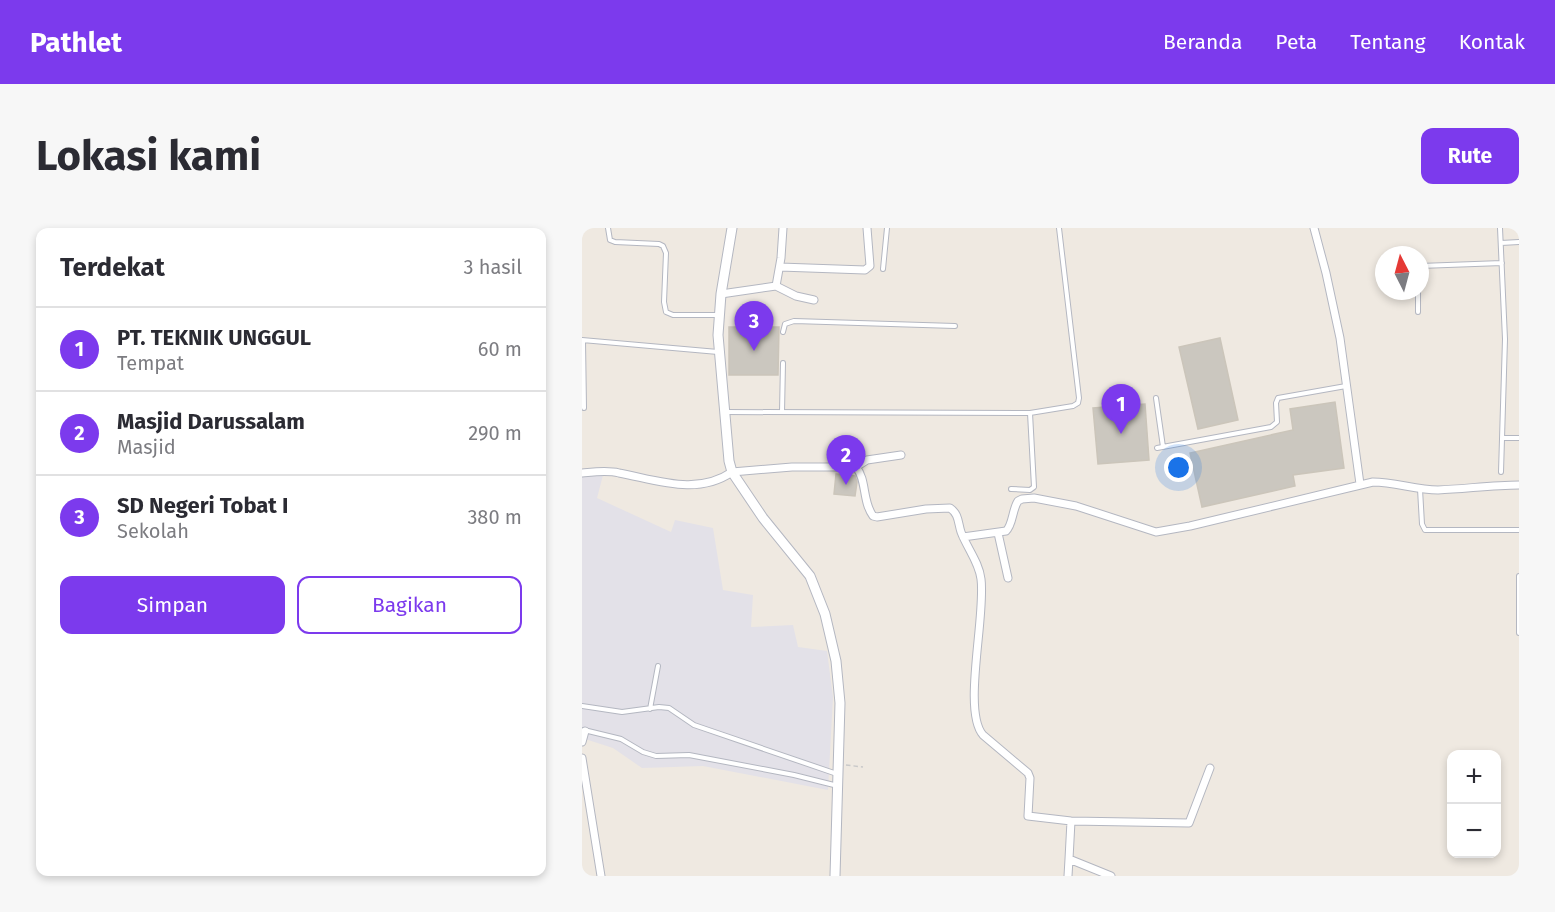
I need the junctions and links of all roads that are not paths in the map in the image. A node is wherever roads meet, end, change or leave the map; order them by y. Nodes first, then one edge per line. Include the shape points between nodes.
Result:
1 (608, 228) edge
2 (732, 228) edge
3 (783, 228) edge
4 (867, 228) edge
5 (887, 228) edge
6 (1059, 228) edge
7 (1314, 228) edge
8 (1500, 228) edge
9 (1519, 242) edge
10 (1501, 243) junction
11 (1502, 263) junction
12 (1429, 266) edge
13 (780, 267) junction
14 (883, 269) dead end
15 (776, 286) junction
16 (721, 294) junction
17 (814, 300) dead end
18 (1418, 300) edge
19 (1418, 312) dead end
20 (718, 315) junction
21 (955, 326) dead end
22 (783, 332) dead end
23 (583, 340) edge
24 (719, 352) junction
25 (783, 363) dead end
26 (1346, 386) junction
27 (1156, 398) dead end
28 (584, 408) dead end
29 (724, 412) junction
30 (782, 412) junction
31 (1030, 413) junction
32 (1503, 438) junction
33 (1519, 438) edge
34 (1163, 447) junction
35 (1157, 448) dead end
36 (901, 455) dead end
37 (856, 467) junction
38 (732, 472) junction
39 (1502, 472) dead end
40 (582, 473) edge
41 (1360, 484) junction
42 (1519, 485) edge
43 (1011, 489) dead end
44 (1420, 489) junction
45 (1519, 530) edge
46 (998, 533) junction
47 (963, 537) junction
48 (1519, 576) edge
49 (1008, 578) dead end
50 (1519, 633) edge
51 (658, 666) dead end
52 (582, 706) edge
53 (650, 709) junction
54 (584, 730) edge
55 (582, 742) edge
56 (582, 758) edge
57 (1210, 768) dead end
58 (839, 775) junction
59 (839, 787) junction
60 (584, 790) edge
61 (1071, 821) junction
62 (1069, 859) junction
63 (601, 876) edge
64 (836, 876) edge
65 (1068, 876) edge
66 (1111, 876) edge

1 - 20 lane via 610,240 615,242 663,246 666,312
2 - 16 main road
3 - 13 street
4 - 13 street via 870,266 865,270
5 - 14 lane
6 - 31 lane via 1079,398 1078,403 1066,409
7 - 26 street via 1340,338
8 - 10 lane
9 - 10 lane
10 - 11 lane
11 - 12 lane
11 - 32 lane
13 - 15 street
15 - 16 street
15 - 17 street
16 - 20 main road
18 - 19 lane
20 - 24 main road
21 - 22 lane via 794,321 785,324
23 - 24 lane
23 - 28 lane
24 - 29 main road
25 - 30 lane
26 - 34 lane via 1278,399 1277,422 1271,427
26 - 41 street
27 - 34 lane
29 - 30 lane
29 - 38 main road
30 - 31 lane
31 - 43 lane via 1034,487
32 - 33 lane
32 - 39 lane
34 - 35 lane
36 - 37 street via 867,460
37 - 38 street
37 - 47 street via 873,516 950,508
38 - 40 street via 724,478 691,486 620,473
38 - 58 main road via 806,570 820,599 838,678
41 - 44 street via 1386,482
41 - 46 street via 1156,532 1076,506 1027,498 1018,501 1009,528
42 - 44 street
44 - 45 lane via 1425,530
46 - 47 street
46 - 49 street
47 - 61 street via 981,581 982,618 974,690 979,729 1028,773 1028,816
48 - 50 lane
51 - 53 lane
52 - 53 lane via 621,712
53 - 58 lane via 669,708 694,725
54 - 55 street
54 - 59 lane via 621,739 656,756 689,756
56 - 60 street
57 - 61 street via 1190,823
58 - 59 main road
59 - 64 main road
60 - 63 street
61 - 62 street
62 - 65 street
62 - 66 street

